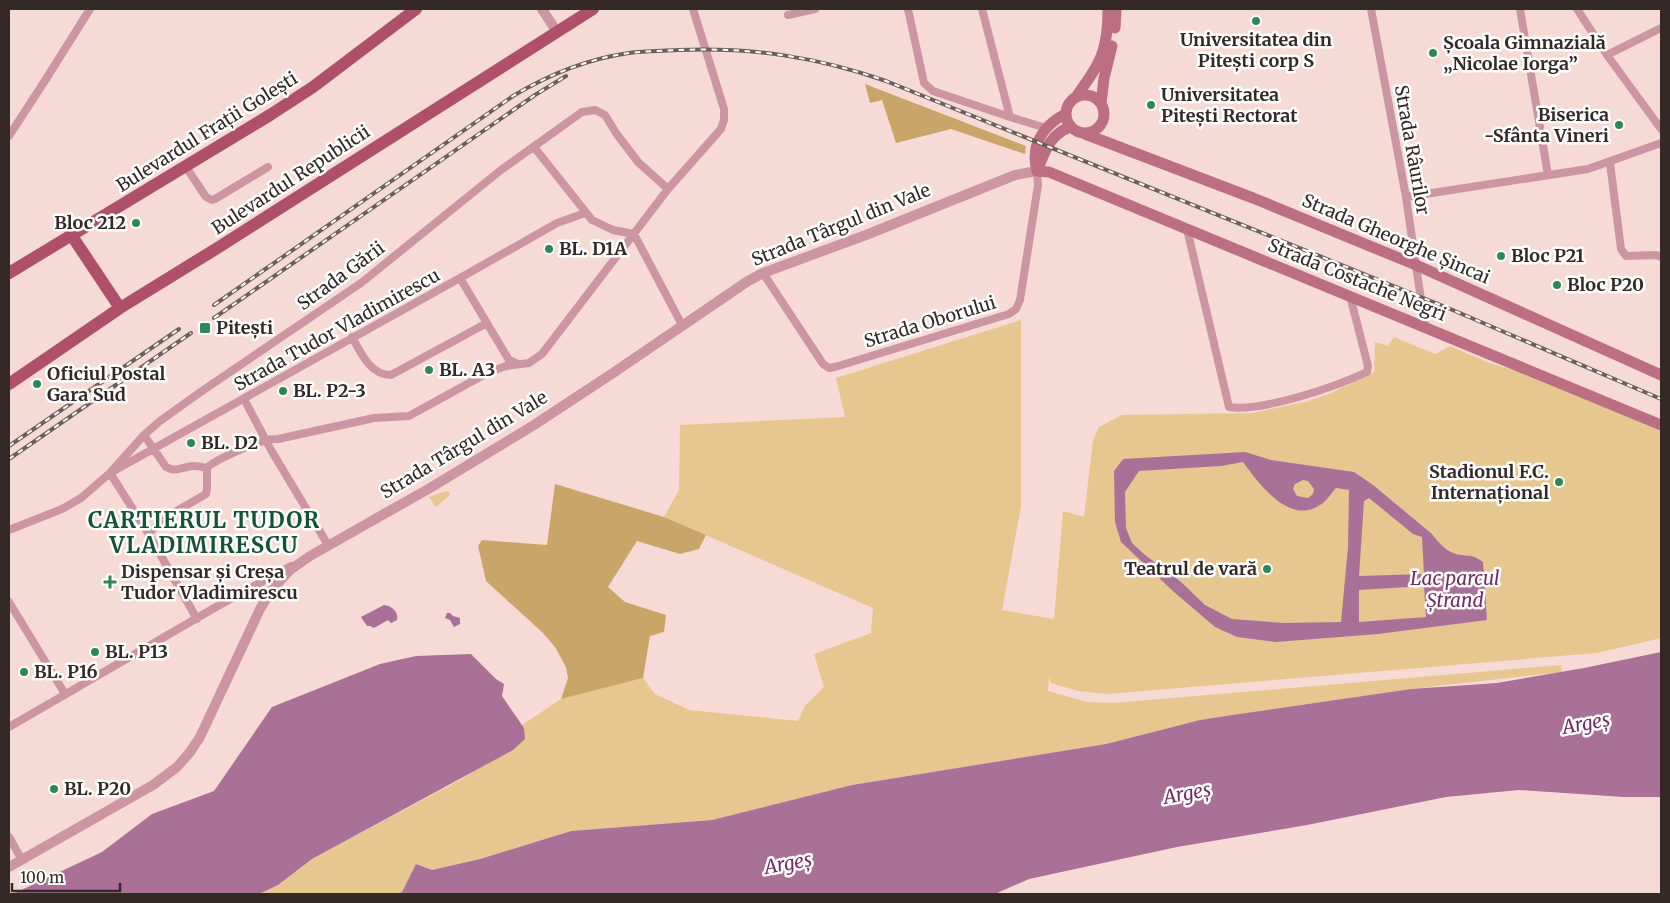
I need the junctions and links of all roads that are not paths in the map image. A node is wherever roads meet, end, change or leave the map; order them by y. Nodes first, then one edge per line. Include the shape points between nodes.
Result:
1 (90, 9) edge
2 (416, 9) edge
3 (542, 9) edge
4 (594, 9) edge
5 (693, 9) edge
6 (815, 9) edge
7 (908, 9) edge
8 (982, 9) edge
9 (1108, 9) edge
10 (1116, 9) edge
11 (1371, 9) edge
12 (1520, 9) edge
13 (1577, 9) edge
14 (788, 16) dead end
15 (1661, 28) edge
16 (557, 32) junction
17 (1607, 55) junction
18 (1076, 97) junction
19 (1101, 104) junction
20 (1065, 114) junction
21 (1010, 117) junction
22 (1101, 126) junction
23 (1070, 127) junction
24 (1046, 128) junction
25 (1661, 129) edge
26 (1085, 134) junction
27 (9, 136) edge
28 (1661, 143) edge
29 (1112, 145) junction
30 (534, 147) junction
31 (1610, 163) junction
32 (186, 167) junction
33 (268, 167) dead end
34 (1037, 171) junction
35 (1548, 175) junction
36 (668, 189) junction
37 (1406, 197) junction
38 (585, 213) junction
39 (1187, 229) junction
40 (634, 234) junction
41 (72, 236) junction
42 (1661, 257) edge
43 (1416, 265) junction
44 (9, 273) edge
45 (764, 273) junction
46 (460, 278) junction
47 (1350, 296) junction
48 (120, 308) junction
49 (486, 323) junction
50 (682, 325) junction
51 (1425, 327) junction
52 (352, 337) junction
53 (518, 364) junction
54 (1661, 375) edge
55 (9, 384) edge
56 (244, 399) junction
57 (1661, 425) edge
58 (144, 435) junction
59 (266, 440) junction
60 (154, 449) junction
61 (206, 468) junction
62 (110, 473) junction
63 (9, 530) edge
64 (148, 533) junction
65 (328, 545) junction
66 (310, 556) junction
67 (9, 602) edge
68 (197, 619) junction
69 (65, 694) junction
70 (9, 727) edge
71 (9, 837) edge
72 (22, 860) junction
73 (9, 868) edge

1 - 27 street
2 - 32 main road, Bulevardul Frații Golești via 313,87
3 - 16 street
4 - 16 main road, Bulevardul Republicii
5 - 36 street via 724,109 724,120 721,129
6 - 14 street
7 - 21 street via 924,83 933,91
8 - 21 street
9 - 18 main road via 1101,60
10 - 19 main road
11 - 37 street, Strada Râurilor
12 - 35 street
13 - 17 street
15 - 17 street
16 - 48 main road, Bulevardul Republicii
17 - 25 street
18 - 19 main road via 1092,96
18 - 20 main road via 1068,104
19 - 22 main road via 1104,114
20 - 23 main road
20 - 24 main road
21 - 24 street
22 - 26 main road
22 - 29 main road
23 - 26 main road
23 - 34 main road via 1051,140
24 - 34 main road via 1036,149 1034,161
26 - 29 main road, Strada Gheorghe Șincai
28 - 31 street
29 - 43 main road, Strada Gheorghe Șincai
30 - 36 street, Strada Gării via 582,112 595,110 605,115 638,162
30 - 38 street
30 - 58 street, Strada Gării via 361,283 202,391
31 - 35 street via 1588,170
31 - 42 street via 1621,249 1626,256
32 - 33 street via 212,200
32 - 41 main road, Bulevardul Frații Golești
34 - 39 main road, Strada Costache Negri via 1049,172
34 - 45 street, Strada Târgul din Vale via 1015,175
34 - 45 street, Strada Oborului via 1038,185 1020,300 1009,314 829,368 823,364
35 - 37 street
36 - 40 street
37 - 43 street, Strada Râurilor
38 - 40 street via 602,226
38 - 46 street via 557,222
39 - 47 main road, Strada Costache Negri
39 - 47 street via 1229,408 1251,408 1303,395 1367,372
40 - 50 street
40 - 53 street via 542,354 529,363
41 - 44 main road, Bulevardul Frații Golești
41 - 48 main road
43 - 51 street, Strada Râurilor
43 - 54 main road, Strada Gheorghe Șincai
45 - 50 street, Strada Târgul din Vale
46 - 49 street, Strada Tudor Vladimirescu
46 - 52 street, Strada Tudor Vladimirescu
47 - 51 main road, Strada Costache Negri
48 - 55 main road, Bulevardul Republicii
49 - 52 street via 391,374 378,372
49 - 53 street, Strada Tudor Vladimirescu via 509,360
50 - 65 street, Strada Târgul din Vale via 534,425
51 - 57 main road, Strada Costache Negri
52 - 56 street, Strada Tudor Vladimirescu
53 - 59 street via 489,372 409,416 377,418
56 - 59 street
56 - 60 street, Strada Tudor Vladimirescu
58 - 60 street
58 - 62 street, Strada Gării
59 - 61 street
59 - 65 street
60 - 61 street via 166,467 172,470 192,466
60 - 62 street, Strada Tudor Vladimirescu
61 - 64 street via 206,494
62 - 63 street, Strada Tudor Vladimirescu via 81,498 62,509
62 - 64 street
64 - 68 street
65 - 66 street, Strada Târgul din Vale
66 - 68 street
66 - 72 street, Strada Târgul din Vale via 290,570 271,591 250,628 200,737 176,767 153,785
67 - 69 street
68 - 69 street
69 - 70 street
71 - 72 street
72 - 73 street, Strada Târgul din Vale

